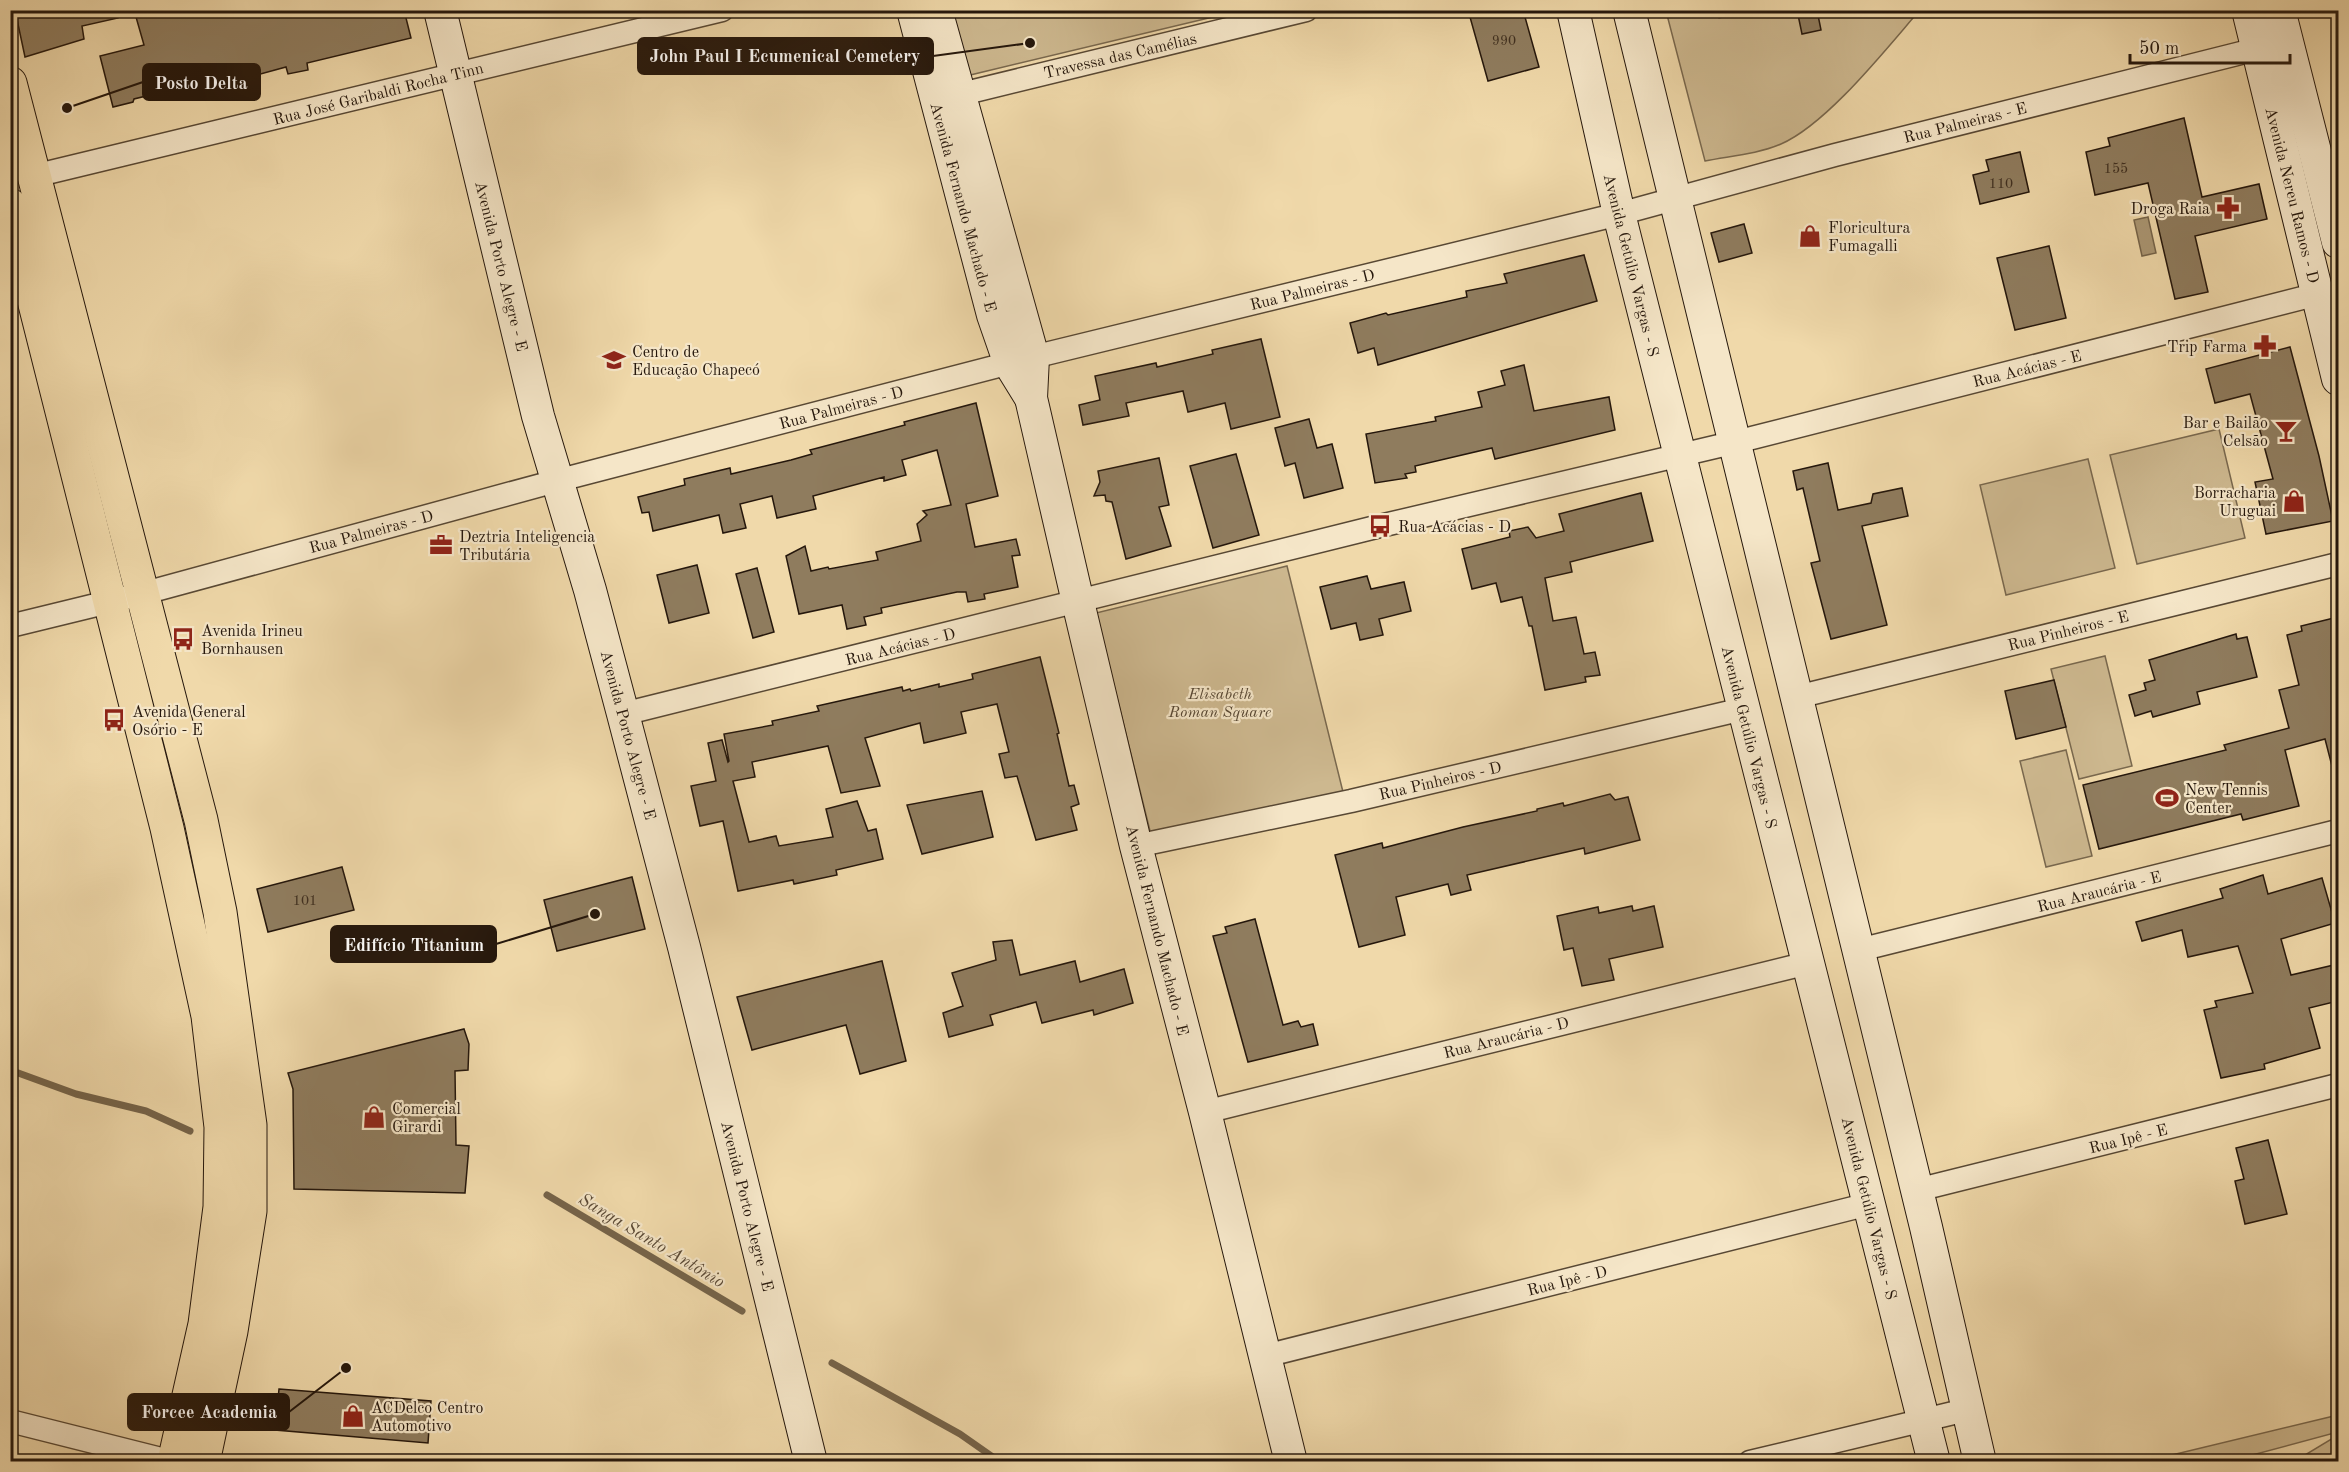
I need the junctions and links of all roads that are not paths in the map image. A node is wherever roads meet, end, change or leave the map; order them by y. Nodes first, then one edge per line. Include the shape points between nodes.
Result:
1 (440, 10) edge
2 (722, 10) edge
3 (913, 10) edge
4 (936, 10) edge
5 (1306, 10) edge
6 (1573, 10) edge
7 (1629, 10) edge
8 (2248, 10) edge
9 (2286, 12) edge
10 (2257, 49) junction
11 (456, 75) junction
12 (10, 83) edge
13 (947, 97) junction
14 (22, 179) edge
15 (1674, 200) junction
16 (10, 205) edge
17 (1619, 214) junction
18 (2337, 231) edge
19 (2318, 294) junction
20 (1022, 360) junction
21 (2338, 379) edge
22 (74, 394) junction
23 (1736, 441) junction
24 (1679, 455) junction
25 (556, 481) junction
26 (2338, 564) edge
27 (141, 594) junction
28 (109, 602) junction
29 (1078, 602) junction
30 (10, 626) edge
31 (1797, 697) junction
32 (1743, 709) junction
33 (623, 714) junction
34 (2338, 831) edge
35 (1136, 846) junction
36 (1859, 950) junction
37 (1808, 963) junction
38 (2338, 1085) edge
39 (1205, 1112) junction
40 (1917, 1190) junction
41 (1869, 1204) junction
42 (1265, 1356) junction
43 (1970, 1409) junction
44 (1924, 1419) junction
45 (10, 1421) edge
46 (173, 1461) edge
47 (202, 1461) edge
48 (811, 1461) edge
49 (1291, 1461) edge
50 (1750, 1461) edge
51 (1934, 1461) edge
52 (1980, 1461) edge

1 - 11 street, Avenida Porto Alegre - E
2 - 11 street, Rua José Garibaldi Rocha Tinn
3 - 13 street, Avenida Fernando Machado - E
4 - 13 street, Avenida Fernando Machado - E
5 - 13 street, Travessa das Camélias
6 - 17 street, Avenida Getúlio Vargas - S
7 - 15 street
8 - 10 street, Avenida Nereu Ramos - D
9 - 18 street, Avenida Nereu Ramos - D
10 - 15 street, Rua Palmeiras - E via 1834,155
10 - 19 street, Avenida Nereu Ramos - D
11 - 14 street, Rua José Garibaldi Rocha Tinn
11 - 25 street, Avenida Porto Alegre - E
12 - 14 main road
13 - 20 street, Avenida Fernando Machado - E
14 - 22 main road
15 - 17 street, Rua Palmeiras - D
15 - 23 street
16 - 22 main road
17 - 20 street, Rua Palmeiras - D
17 - 24 street, Avenida Getúlio Vargas - S
19 - 21 street, Avenida Nereu Ramos - D
19 - 23 street, Rua Acácias - E
20 - 25 street, Rua Palmeiras - D
20 - 29 street, Avenida Fernando Machado - E
22 - 27 main road
22 - 28 main road
23 - 24 street, Rua Acácias - D
23 - 31 street
24 - 29 street, Rua Acácias - D
24 - 32 street, Avenida Getúlio Vargas - S
25 - 27 street, Rua Palmeiras - D
25 - 33 street, Avenida Porto Alegre - E
26 - 31 street, Rua Pinheiros - E
27 - 28 street, Rua Palmeiras - D
27 - 47 main road via 201,820 220,912 250,1125 250,1211 231,1331
28 - 30 street, Rua Palmeiras - D
28 - 46 main road via 167,828 208,1016 221,1127 220,1207 205,1324
29 - 33 street, Rua Acácias - D
29 - 35 street, Avenida Fernando Machado - E
31 - 36 street
32 - 35 street, Rua Pinheiros - D via 1351,801
32 - 37 street, Avenida Getúlio Vargas - S
33 - 48 street, Avenida Porto Alegre - E
34 - 36 street, Rua Araucária - E
35 - 39 street, Avenida Fernando Machado - E
36 - 40 street
37 - 39 street, Rua Araucária - D
37 - 41 street, Avenida Getúlio Vargas - S
38 - 40 street, Rua Ipê - E
39 - 42 street, Avenida Fernando Machado - E
40 - 43 street
41 - 42 street, Rua Ipê - D
41 - 44 street, Avenida Getúlio Vargas - S
42 - 49 street, Avenida Fernando Machado - E
43 - 44 street
43 - 52 street
44 - 50 street
44 - 51 street, Avenida Getúlio Vargas - S
45 - 46 street

